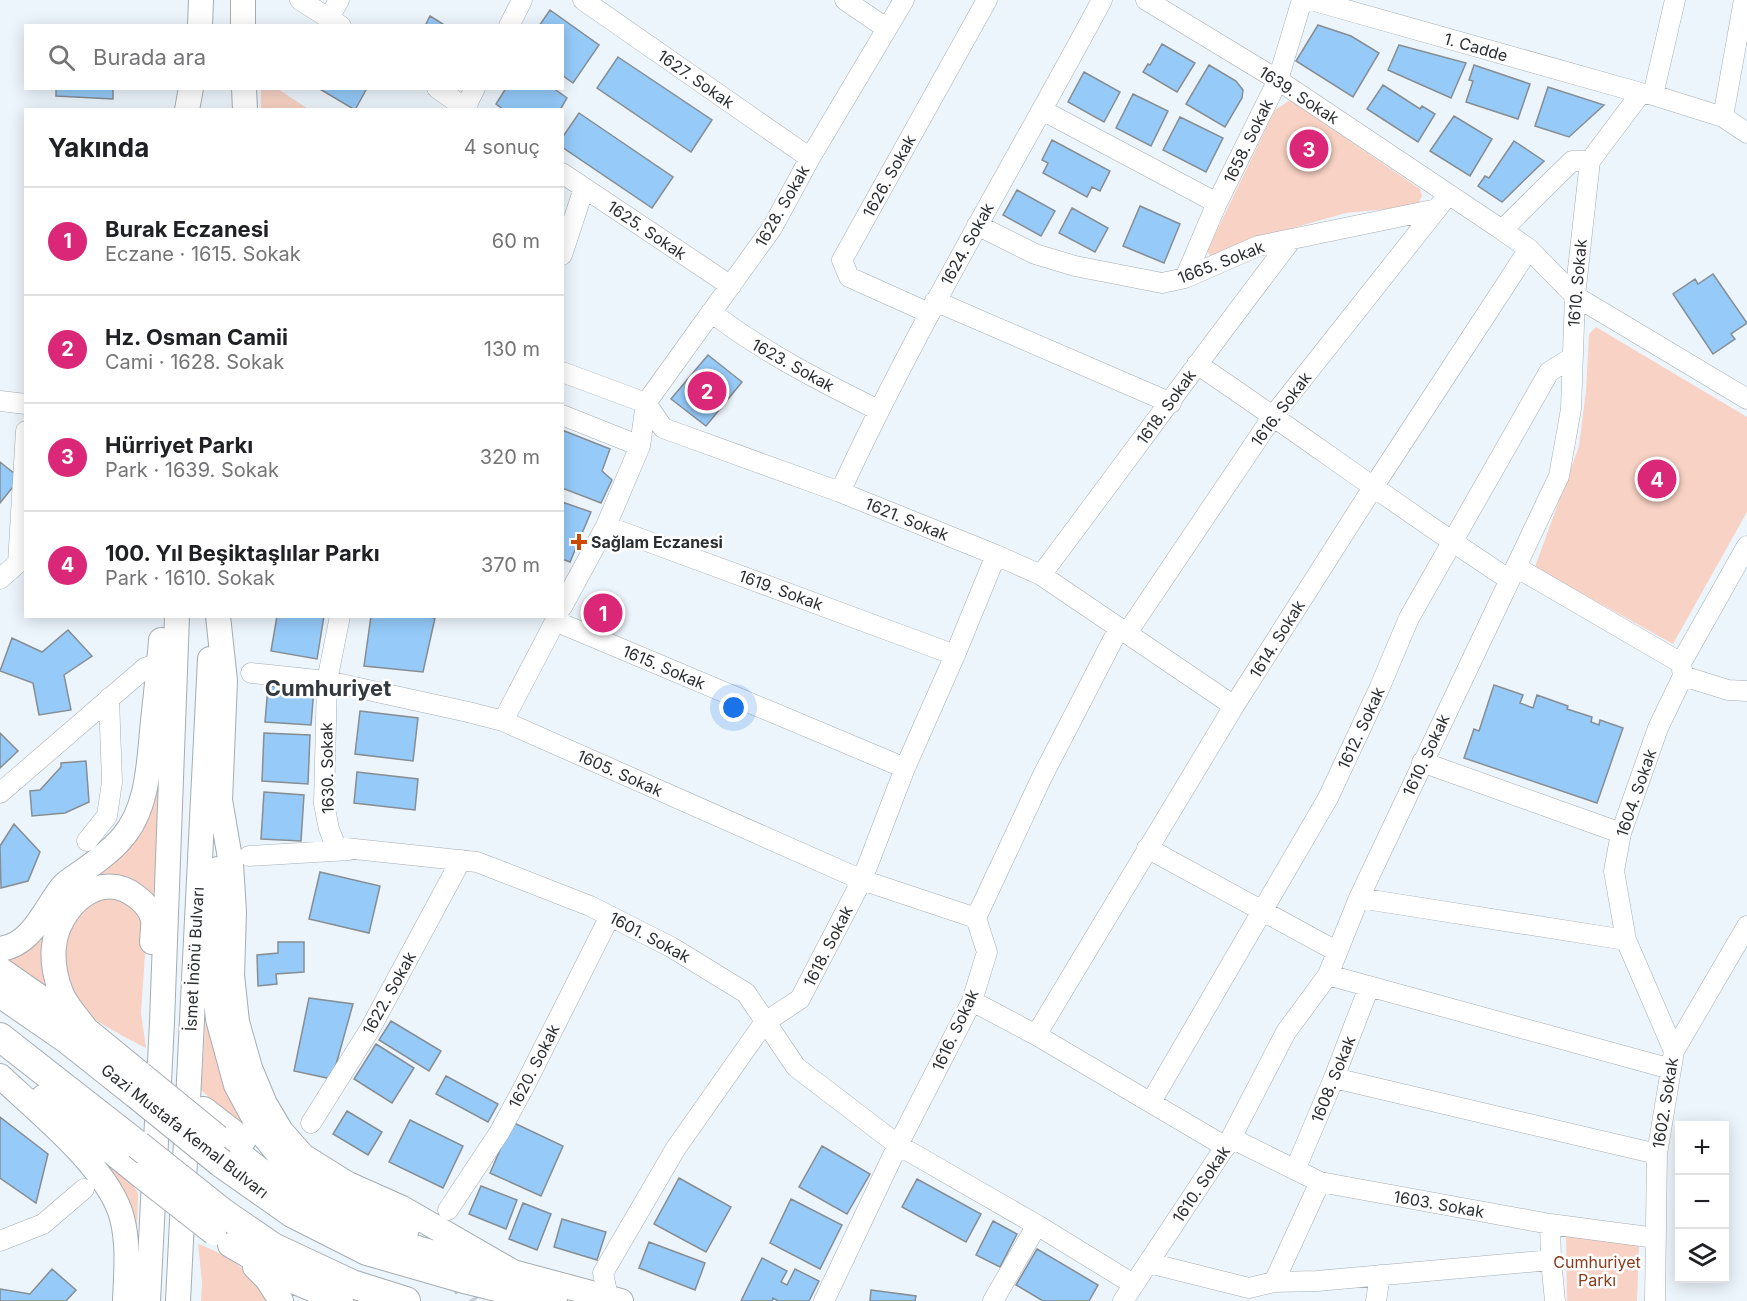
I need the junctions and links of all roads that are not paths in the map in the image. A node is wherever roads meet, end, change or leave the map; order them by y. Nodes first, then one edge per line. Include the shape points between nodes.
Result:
1 (201, 0) edge
2 (243, 0) edge
3 (300, 0) edge
4 (339, 0) edge
5 (522, 0) edge
6 (583, 0) edge
7 (845, 0) edge
8 (904, 0) edge
9 (987, 0) edge
10 (1102, 0) edge
11 (1146, 0) edge
12 (1302, 0) edge
13 (1311, 0) edge
14 (1675, 0) edge
15 (1744, 0) edge
16 (335, 22) edge
17 (200, 24) edge
18 (243, 24) edge
19 (510, 24) edge
20 (886, 28) junction
21 (1278, 80) junction
22 (191, 90) edge
23 (244, 90) edge
24 (439, 90) edge
25 (474, 90) edge
26 (1647, 94) junction
27 (187, 108) edge
28 (245, 108) edge
29 (465, 108) edge
30 (466, 108) edge
31 (1042, 110) junction
32 (1723, 117) junction
33 (1747, 133) edge
34 (810, 158) junction
35 (1590, 161) junction
36 (564, 174) edge
37 (584, 188) junction
38 (1442, 202) junction
39 (1217, 203) junction
40 (977, 225) junction
41 (1502, 230) junction
42 (1292, 239) junction
43 (564, 249) edge
44 (1529, 249) junction
45 (1185, 278) junction
46 (731, 286) junction
47 (1575, 296) junction
48 (932, 307) junction
49 (711, 312) junction
50 (1571, 358) junction
51 (1197, 364) junction
52 (564, 373) edge
53 (1747, 399) edge
54 (0, 401) edge
55 (646, 403) junction
56 (1171, 403) junction
57 (24, 404) edge
58 (878, 410) junction
59 (564, 416) edge
60 (1273, 416) junction
61 (640, 446) junction
62 (24, 465) edge
63 (1374, 486) junction
64 (840, 492) junction
65 (606, 526) junction
66 (1453, 543) junction
67 (1747, 546) edge
68 (996, 555) junction
69 (1513, 574) junction
70 (1041, 575) junction
71 (0, 579) edge
72 (569, 579) edge
73 (564, 597) edge
74 (564, 617) edge
75 (165, 618) edge
76 (177, 618) edge
77 (212, 618) edge
78 (218, 618) edge
79 (340, 618) edge
80 (557, 618) edge
81 (1123, 630) junction
82 (955, 655) junction
83 (159, 663) junction
84 (1682, 670) junction
85 (251, 673) dead end
86 (327, 681) junction
87 (1747, 691) edge
88 (109, 698) junction
89 (1234, 706) junction
90 (503, 721) junction
91 (1422, 762) junction
92 (905, 768) junction
93 (0, 793) edge
94 (220, 800) junction
95 (1621, 833) junction
96 (87, 841) dead end
97 (336, 847) joint
98 (1147, 848) junction
99 (358, 849) junction
100 (249, 856) dead end
101 (462, 860) junction
102 (862, 880) junction
103 (1359, 898) junction
104 (1263, 913) junction
105 (610, 916) junction
106 (975, 918) junction
107 (1747, 926) edge
108 (1626, 940) junction
109 (0, 949) edge
110 (1336, 951) junction
111 (0, 969) edge
112 (1328, 975) junction
113 (1369, 987) junction
114 (0, 993) edge
115 (972, 1001) junction
116 (162, 1022) junction
117 (764, 1023) junction
118 (86, 1029) junction
119 (1036, 1035) junction
120 (0, 1037) edge
121 (1672, 1060) junction
122 (0, 1065) edge
123 (0, 1076) edge
124 (140, 1077) junction
125 (1334, 1078) junction
126 (1152, 1102) junction
127 (311, 1123) dead end
128 (1228, 1142) junction
129 (898, 1145) junction
130 (219, 1150) junction
131 (1657, 1154) junction
132 (1295, 1170) junction
133 (296, 1176) junction
134 (1320, 1182) junction
135 (84, 1189) dead end
136 (448, 1210) dead end
137 (1550, 1224) junction
138 (1037, 1225) junction
139 (407, 1229) dead end
140 (222, 1230) junction
141 (1656, 1238) junction
142 (0, 1241) edge
143 (1551, 1260) junction
144 (1149, 1263) junction
145 (180, 1268) junction
146 (513, 1272) junction
147 (1380, 1275) junction
148 (1274, 1282) junction
149 (1128, 1292) edge
150 (614, 1299) edge
151 (126, 1301) edge
152 (148, 1301) edge
153 (178, 1301) edge
154 (186, 1301) edge
155 (281, 1301) edge
156 (341, 1301) edge
157 (406, 1301) edge
158 (553, 1301) edge
159 (824, 1301) edge
160 (993, 1301) edge
161 (1376, 1301) edge
162 (1555, 1301) edge
163 (1655, 1301) edge

1 - 17 main road
2 - 18 main road
3 - 16 street
4 - 16 street
5 - 19 street
6 - 34 street, 1627. Sokak
7 - 20 street
8 - 20 street, 1628. Sokak
9 - 48 street, 1626. Sokak via 842,260 849,277
10 - 31 street, 1624. Sokak
11 - 21 street, 1639. Sokak
12 - 21 street, 1658. Sokak
13 - 26 street, 1. Cadde
14 - 26 street
15 - 32 street
20 - 34 street, 1628. Sokak
21 - 38 street, 1639. Sokak
21 - 39 street, 1658. Sokak
22 - 27 main road
23 - 28 main road
24 - 29 street
25 - 30 street
26 - 32 street, 1. Cadde
26 - 35 street
31 - 39 street
31 - 40 street, 1624. Sokak
32 - 33 street, 1. Cadde
34 - 46 street, 1628. Sokak via 772,228
35 - 41 street via 1572,161
35 - 47 street, 1610. Sokak
36 - 37 street, 1625. Sokak
37 - 43 street
37 - 46 street, 1625. Sokak
38 - 41 street, 1639. Sokak
38 - 42 street, 1665. Sokak
38 - 60 street, 1616. Sokak
39 - 45 street, 1658. Sokak
40 - 45 street, 1665. Sokak via 1035,254 1075,267 1162,283
40 - 48 street, 1624. Sokak
41 - 44 street, 1639. Sokak
42 - 45 street, 1665. Sokak via 1258,246
42 - 51 street, 1618. Sokak
44 - 47 street, 1639. Sokak
44 - 63 street, 1614. Sokak
46 - 49 street, 1628. Sokak
47 - 50 street, 1610. Sokak
47 - 53 street
48 - 56 street
48 - 58 street, 1624. Sokak
49 - 55 street, 1628. Sokak
49 - 58 street, 1623. Sokak via 744,338
50 - 66 street, 1612. Sokak via 1549,372
50 - 69 street, 1610. Sokak via 1571,409 1559,476
51 - 56 street, 1618. Sokak
51 - 60 street
52 - 55 street
54 - 57 street
55 - 61 street
55 - 64 street, 1621. Sokak via 663,428
56 - 70 street, 1618. Sokak
58 - 64 street, 1624. Sokak
59 - 61 street
60 - 63 street
60 - 81 street, 1616. Sokak
61 - 65 street
62 - 71 street via 18,563
63 - 66 street
63 - 89 street, 1614. Sokak
64 - 68 street, 1621. Sokak
65 - 72 street
65 - 82 street, 1619. Sokak
66 - 69 street
66 - 104 street, 1612. Sokak via 1409,618 1328,798
67 - 84 street, 1604. Sokak
68 - 70 street, 1621. Sokak
68 - 82 street, 1618. Sokak
69 - 84 street
69 - 91 street, 1610. Sokak
70 - 81 street, 1621. Sokak
72 - 73 street
74 - 92 street, 1615. Sokak
75 - 83 main road
76 - 116 main road, İsmet İnönü Bulvarı
77 - 145 main road, İsmet İnönü Bulvarı
78 - 94 main road via 225,681
79 - 86 street, 1630. Sokak
80 - 90 street
81 - 89 street, 1621. Sokak
81 - 106 street, 1616. Sokak via 1042,777
82 - 92 street, 1618. Sokak
83 - 88 street via 145,668
83 - 109 main road via 148,766 135,818 123,838 64,884 25,938 11,948
84 - 87 street via 1728,690
84 - 95 street, 1604. Sokak
85 - 86 street, 1605. Sokak
86 - 90 street, 1605. Sokak
86 - 97 street, 1630. Sokak via 324,804
88 - 93 street
88 - 96 street via 112,782 106,816
89 - 98 street, 1614. Sokak
90 - 102 street, 1605. Sokak
91 - 95 street
91 - 103 street, 1610. Sokak
92 - 102 street, 1618. Sokak
94 - 133 main road via 214,981 218,1019 236,1085 263,1135
94 - 146 main road via 231,864 232,975 237,1022 250,1068 281,1131 303,1156 348,1184 402,1208
95 - 108 street, 1604. Sokak via 1614,871
97 - 99 street, 1601. Sokak
98 - 104 street
98 - 119 street, 1614. Sokak
99 - 100 street
99 - 101 street, 1601. Sokak
101 - 105 street, 1601. Sokak via 487,866
101 - 127 street, 1622. Sokak via 370,1029
102 - 106 street, 1605. Sokak
102 - 117 street, 1618. Sokak via 800,999
103 - 108 street
103 - 110 street, 1610. Sokak
104 - 110 street
104 - 126 street, 1612. Sokak
105 - 117 street, 1601. Sokak via 671,947 746,993
105 - 136 street, 1620. Sokak via 524,1088
106 - 115 street, 1616. Sokak via 987,952
107 - 121 street, 1602. Sokak
108 - 121 street, 1604. Sokak
110 - 112 street, 1610. Sokak
111 - 118 main road
112 - 113 street
112 - 128 street, 1610. Sokak via 1286,1032
113 - 121 street
113 - 125 street, 1608. Sokak
114 - 124 highway, Gazi Mustafa Kemal Bulvarı via 68,1040
115 - 119 street, 1603. Sokak
115 - 129 street, 1616. Sokak
116 - 118 main road via 154,1001 150,969 153,918 133,893 104,886 86,892 72,905 54,945 54,966 62,995
116 - 152 main road, İsmet İnönü Bulvarı
117 - 129 street, 1601. Sokak via 796,1067
117 - 150 street, 1618. Sokak via 676,1148 603,1273
118 - 124 main road
119 - 126 street, 1603. Sokak
120 - 140 highway, bridge via 138,1145
121 - 131 street, 1602. Sokak
122 - 140 main road, bridge via 140,1175
123 - 151 main road via 93,1165 111,1190 122,1216 127,1248
124 - 130 highway, Gazi Mustafa Kemal Bulvarı, bridge
124 - 133 main road via 204,1109
125 - 131 street
125 - 132 street, 1608. Sokak
126 - 128 street, 1603. Sokak
128 - 132 street, 1603. Sokak
128 - 144 street, 1610. Sokak
129 - 138 street, 1601. Sokak
129 - 159 street, 1616. Sokak
130 - 146 main road via 289,1192 377,1236
130 - 158 highway, Gazi Mustafa Kemal Bulvarı via 292,1213 367,1251
131 - 141 street, 1602. Sokak
132 - 134 street, 1603. Sokak
133 - 139 main road via 338,1201
134 - 137 street, 1603. Sokak
134 - 148 street
135 - 142 street via 44,1224
137 - 141 street, 1603. Sokak
137 - 143 street
138 - 149 street, 1601. Sokak
138 - 160 street
140 - 155 main road via 267,1279
140 - 156 main road via 290,1280
140 - 157 highway via 273,1247 352,1284
141 - 163 street, 1602. Sokak
143 - 147 street
143 - 162 street
144 - 148 street via 1249,1288
144 - 149 street, 1610. Sokak
145 - 153 main road, İsmet İnönü Bulvarı
145 - 154 main road
146 - 150 main road
147 - 148 street
147 - 161 street

